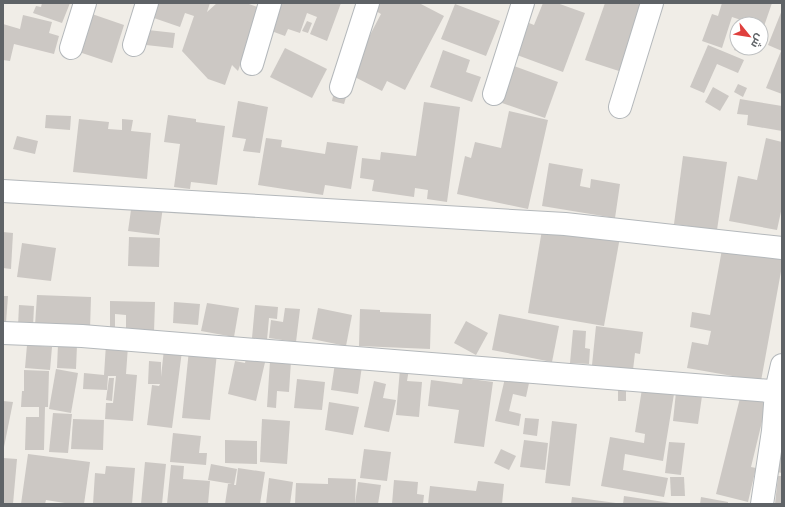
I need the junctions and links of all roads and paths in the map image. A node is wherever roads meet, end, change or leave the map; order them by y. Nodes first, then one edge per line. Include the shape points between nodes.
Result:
1 (85, 3) edge
2 (147, 3) edge
3 (270, 3) edge
4 (368, 3) edge
5 (523, 3) edge
6 (652, 3) edge
7 (134, 45) dead end
8 (71, 48) dead end
9 (252, 64) dead end
10 (341, 87) dead end
11 (494, 94) dead end
12 (620, 107) dead end
13 (3, 191) edge
14 (782, 248) edge
15 (3, 333) edge
16 (782, 365) edge
17 (779, 392) edge
18 (762, 504) edge

1 - 8 street
2 - 7 street
3 - 9 street
4 - 10 street
5 - 11 street
6 - 12 street
13 - 14 street via 565,224
15 - 17 street via 82,336
16 - 17 street
17 - 18 street

